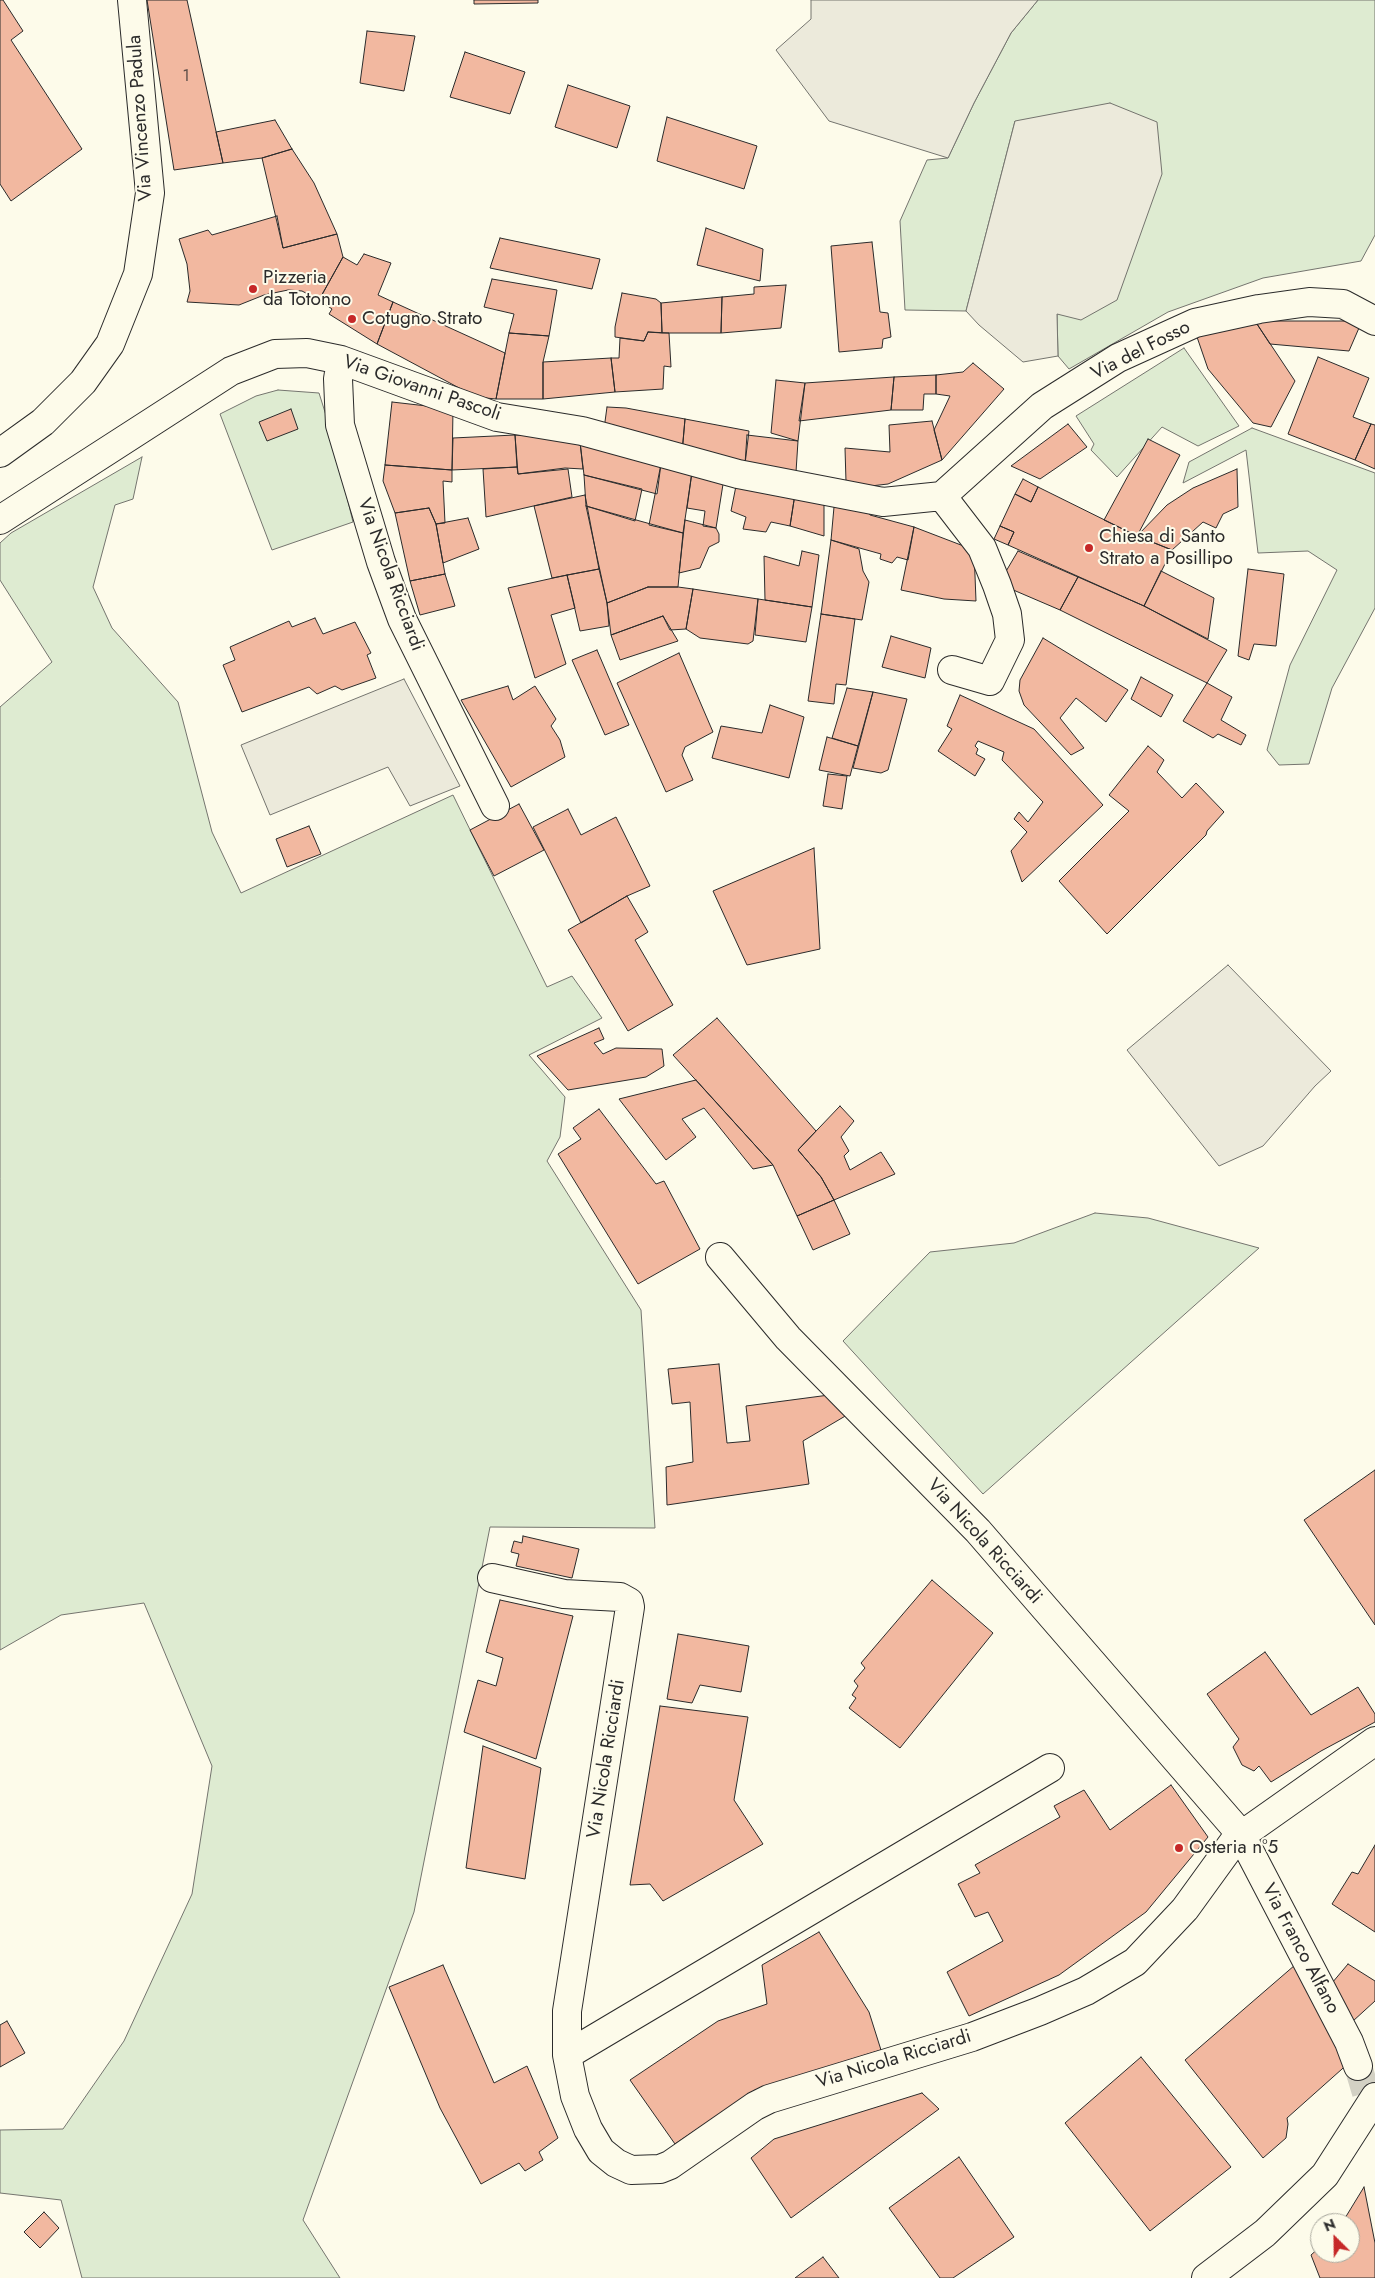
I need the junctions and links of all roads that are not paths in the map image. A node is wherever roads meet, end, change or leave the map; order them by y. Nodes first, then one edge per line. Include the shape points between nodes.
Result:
1 (132, 0) edge
2 (1375, 321) edge
3 (341, 360) junction
4 (0, 453) edge
5 (942, 496) junction
6 (0, 520) edge
7 (952, 670) dead end
8 (495, 806) dead end
9 (720, 1257) dead end
10 (492, 1578) dead end
11 (1375, 1741) edge
12 (1050, 1768) dead end
13 (1240, 1833) junction
14 (567, 2055) junction
15 (1358, 2066) tunnel mouth
16 (1375, 2097) edge
17 (1206, 2278) edge

1 - 4 street, Via Vincenzo Padula via 150,193 138,274 110,344 84,382 43,422
2 - 5 street, Via del Fosso via 1343,304 1309,302 1195,323 1118,358 1042,406
3 - 5 street, Via Giovanni Pascoli via 497,417 582,431 738,474 883,502
3 - 6 street, Via Giovanni Pascoli via 307,353 275,354 231,371
3 - 8 street, Via Nicola Ricciardi via 338,379 340,425 381,562 402,619
5 - 7 street via 982,548 1007,614 1010,640 990,681
9 - 13 street, Via Nicola Ricciardi via 788,1338 978,1531
10 - 14 street, Via Nicola Ricciardi via 564,1594 620,1597 629,1602 630,1608 568,2011
11 - 13 street, Via Nicola Ricciardi via 1246,1832
12 - 14 street
13 - 14 street, Via Nicola Ricciardi via 1185,1909 1141,1955 1086,1991 972,2037 769,2099 660,2169 631,2170 601,2151 575,2096
13 - 15 street, Via Franco Alfano via 1349,2042
16 - 17 street via 1325,2175 1265,2233

